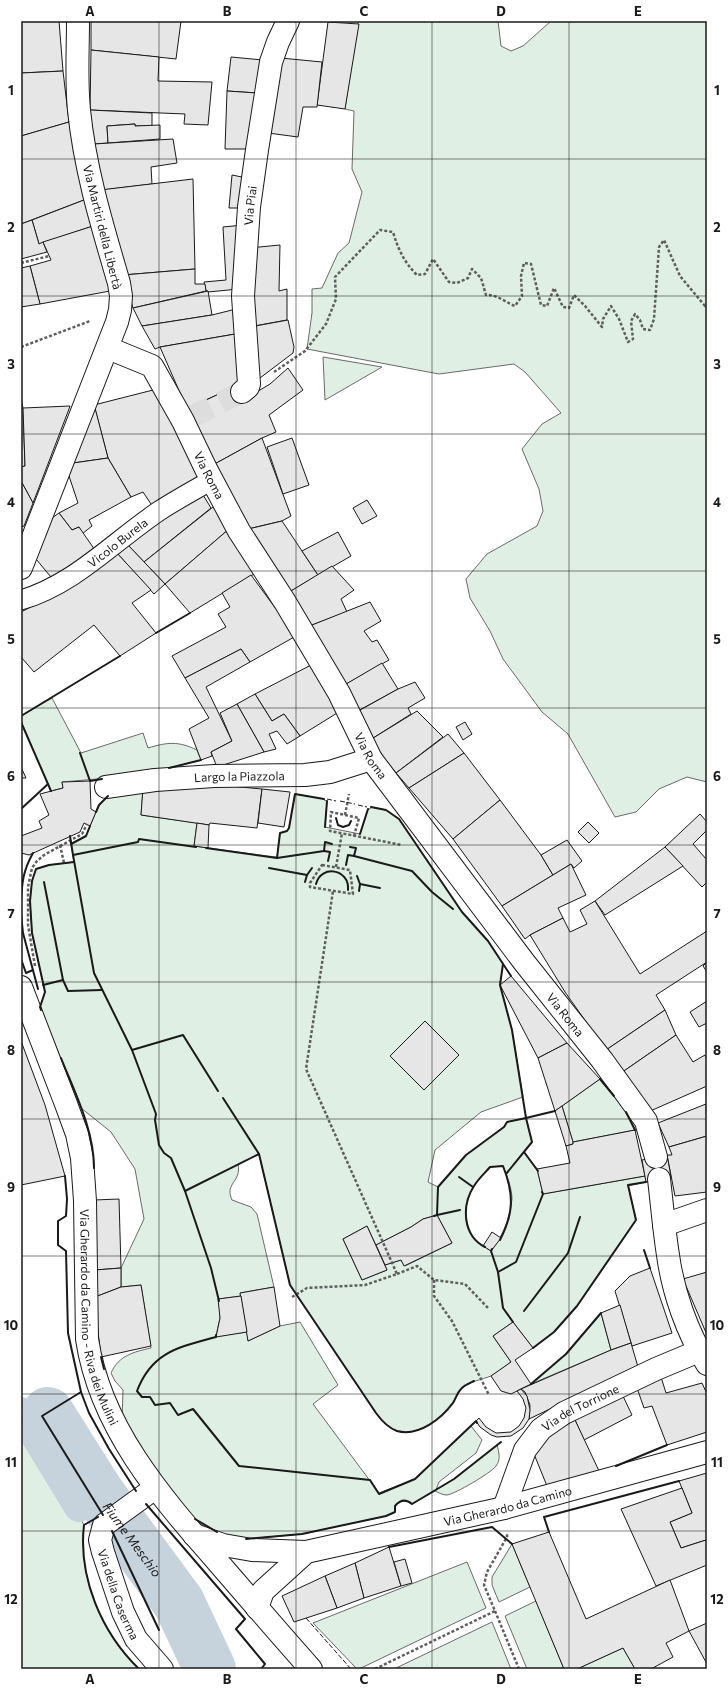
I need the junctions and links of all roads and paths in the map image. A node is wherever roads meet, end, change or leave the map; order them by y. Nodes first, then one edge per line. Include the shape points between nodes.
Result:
1 (78, 21) edge
2 (288, 21) edge
3 (49, 256) dead end
4 (21, 263) edge
5 (707, 304) edge
6 (96, 319) dead end
7 (21, 347) edge
8 (108, 348) junction
9 (246, 388) joint
10 (212, 480) junction
11 (27, 540) edge
12 (21, 568) edge
13 (21, 600) edge
14 (371, 759) junction
15 (106, 788) dead end
16 (348, 797) dead end
17 (345, 815) dead end
18 (87, 824) dead end
19 (342, 833) junction
20 (354, 836) junction
21 (60, 846) junction
22 (408, 846) dead end
23 (64, 864) dead end
24 (336, 867) junction
25 (333, 891) junction
26 (36, 969) dead end
27 (21, 987) edge
28 (656, 1157) dead end
29 (659, 1179) dead end
30 (707, 1210) edge
31 (664, 1225) junction
32 (397, 1274) junction
33 (434, 1280) junction
34 (292, 1296) dead end
35 (488, 1308) dead end
36 (703, 1358) edge
37 (489, 1395) dead end
38 (707, 1452) edge
39 (147, 1493) junction
40 (504, 1508) junction
41 (194, 1535) junction
42 (306, 1552) junction
43 (257, 1608) junction
44 (495, 1611) junction
45 (162, 1669) edge
46 (311, 1669) edge
47 (375, 1669) edge
48 (519, 1669) edge

1 - 8 street, Via Martiri della Libertà via 79,109 86,164 121,296 117,322
2 - 9 street, Via Piai via 270,62 256,150 243,296
3 - 4 path
5 - 9 path via 705,306 680,276 664,240 659,247 654,319 650,330 643,329 635,314 631,321 633,339 628,342 611,306 602,327 574,295 569,308 563,307 554,288 547,306 541,305 531,264 524,263 521,276 522,296 515,306 492,294 486,295 481,278 472,269 468,278 457,283 449,282 433,259 425,274 417,275 406,264 393,232 380,230 336,277 336,299 332,312 305,351 256,385
6 - 7 path
8 - 10 street, Via Roma via 152,366 187,419
8 - 11 street, Via Martiri della Libertà
10 - 13 street, Vicolo Burela via 159,511 58,586
10 - 14 street, Via Roma via 239,531 339,693
11 - 12 street, Via Martiri della Libertà
14 - 15 street, Largo la Piazzola via 330,772 305,775 214,776 155,780
14 - 28 street, Via Roma via 646,1121
16 - 17 path
18 - 21 path via 82,834
19 - 20 path
19 - 20 path via 330,831 331,812 359,818
19 - 24 path
20 - 22 path
21 - 23 path
21 - 26 path via 37,861 29,877 28,925
24 - 25 path via 350,870 354,890 353,894
24 - 25 path via 322,865 310,883 310,887
25 - 32 path via 306,1069
27 - 39 street, Via Gherardo da Camino - Riva dei Mulini via 77,1134 82,1158 86,1316 90,1360 99,1388
29 - 31 street
30 - 31 street
31 - 36 street via 677,1295
32 - 33 path via 417,1266
32 - 34 path via 365,1284 307,1288
33 - 35 path via 465,1284
33 - 37 path via 434,1296 452,1322
36 - 40 street, Via del Torrione via 656,1369 564,1413 542,1429 525,1450
38 - 40 street, Via Gherardo da Camino
39 - 41 street, Via Gherardo da Camino - Riva dei Mulini
39 - 45 street, Via della Caserma via 104,1525 100,1540 123,1612 136,1639
40 - 42 street, Via Gherardo da Camino
40 - 44 path via 507,1537 487,1572 484,1585
41 - 42 street, Via Gherardo da Camino via 223,1545 252,1550
41 - 43 street, Via Gherardo da Camino - Riva dei Mulini
42 - 43 street, Via Gherardo da Camino via 263,1591
43 - 46 street, Via Gherardo da Camino - Riva dei Mulini
44 - 47 path
44 - 48 path

